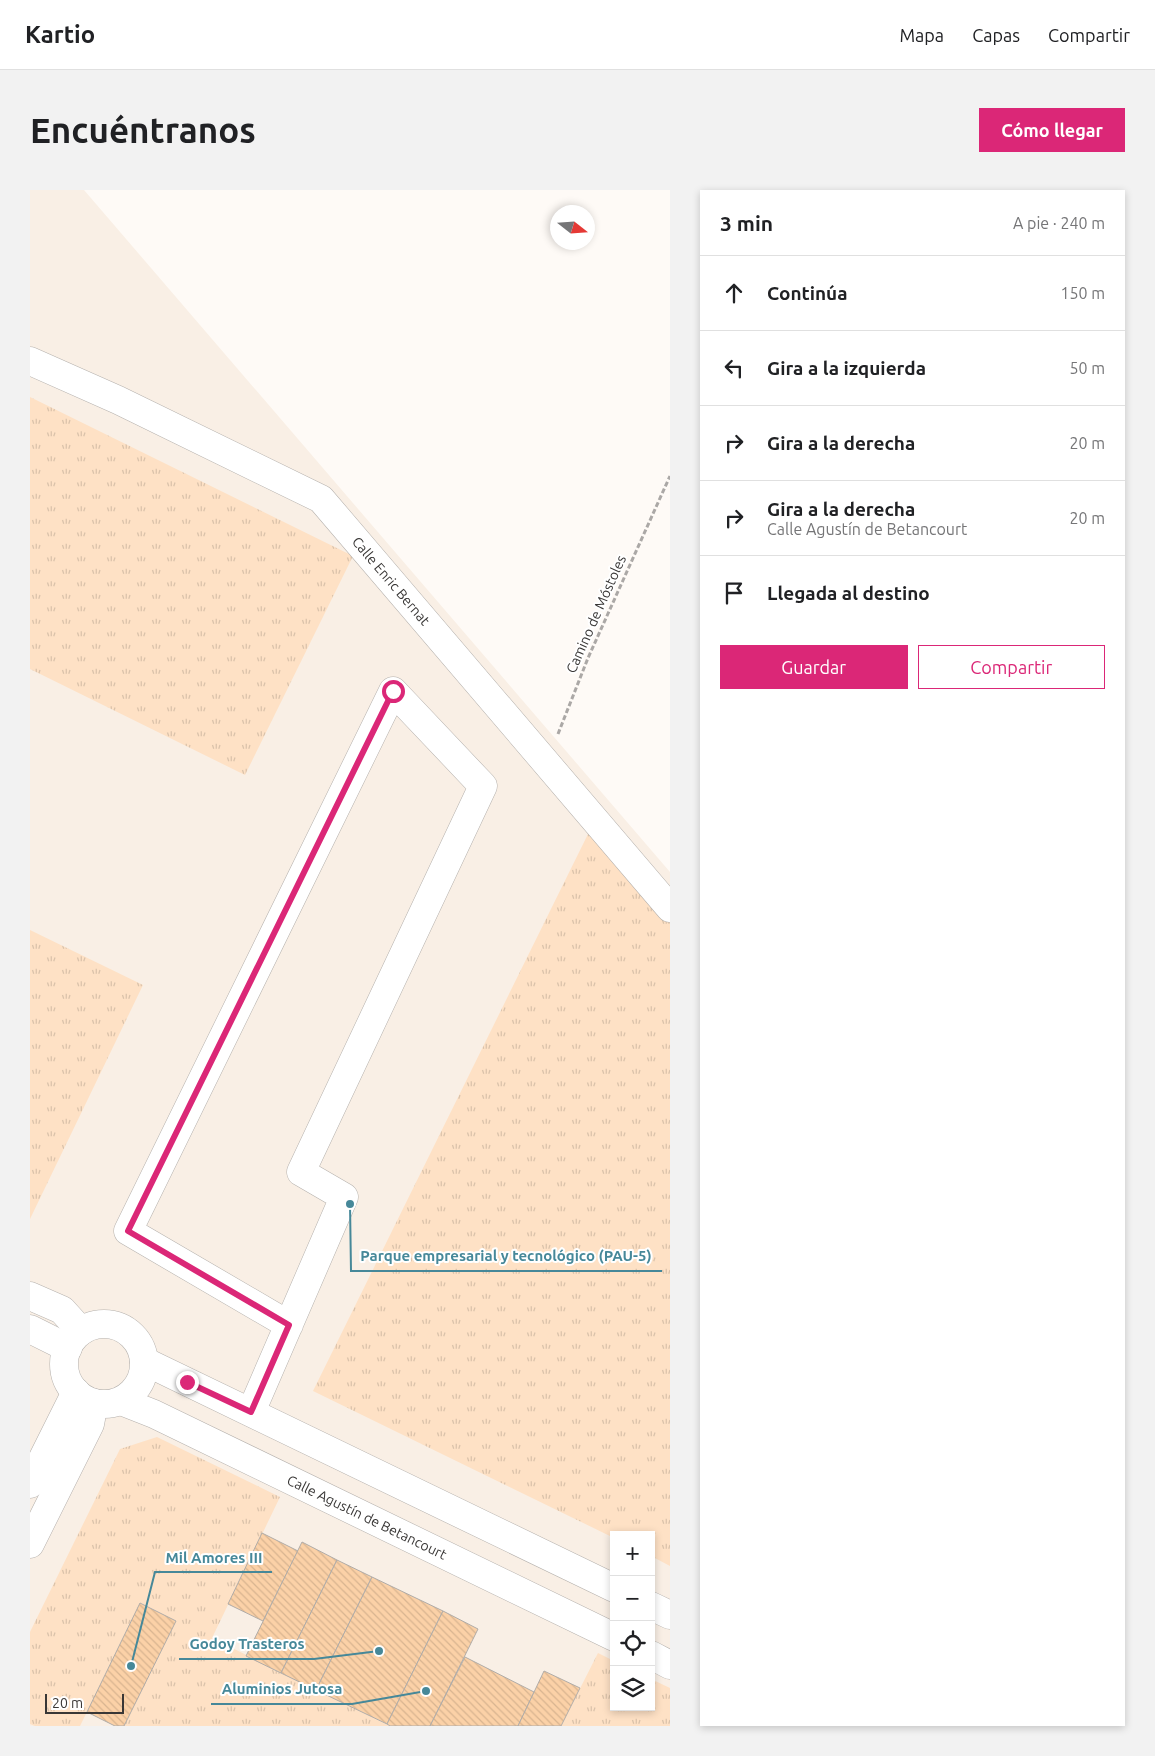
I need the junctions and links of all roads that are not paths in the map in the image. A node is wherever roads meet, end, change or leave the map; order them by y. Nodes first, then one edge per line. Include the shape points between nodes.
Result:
1 (30, 361) edge
2 (670, 908) edge
3 (30, 1296) edge
4 (289, 1325) junction
5 (30, 1329) edge
6 (74, 1339) junction
7 (144, 1361) junction
8 (97, 1399) junction
9 (251, 1412) junction
10 (30, 1484) edge
11 (30, 1544) edge
12 (610, 1586) edge
13 (655, 1608) edge
14 (670, 1615) edge
15 (610, 1635) edge
16 (655, 1657) edge
17 (670, 1664) edge

1 - 2 street, Calle Enric Bernat via 321,499
3 - 6 street via 62,1310
4 - 4 street via 344,1197 301,1172 483,786 393,691 128,1231
4 - 9 street
5 - 6 street
6 - 7 street via 94,1325 122,1328 141,1347
6 - 8 street via 64,1359 64,1371 69,1383
7 - 8 street via 139,1384 131,1394
7 - 9 street
8 - 10 street
8 - 11 street via 90,1424
8 - 15 street, Calle Agustín de Betancourt via 154,1414
9 - 12 street
13 - 14 street
16 - 17 street

